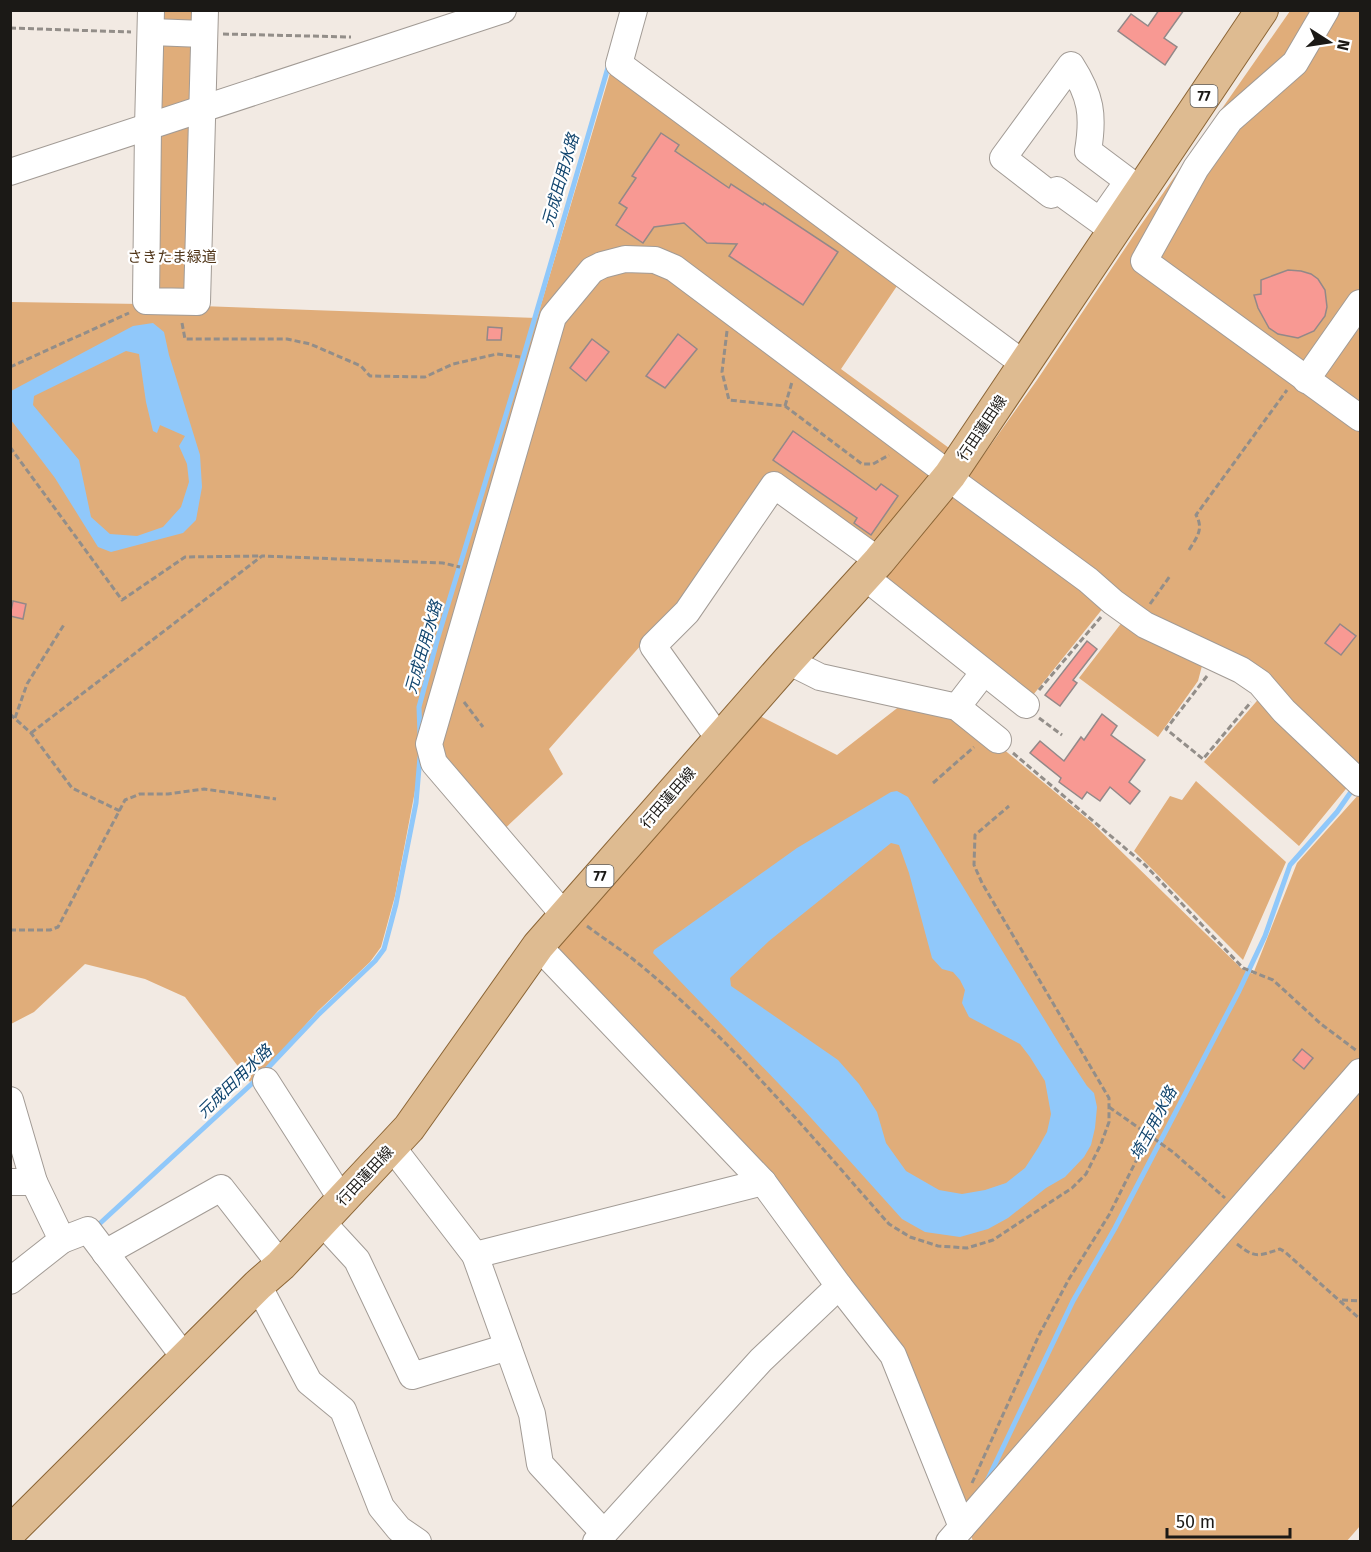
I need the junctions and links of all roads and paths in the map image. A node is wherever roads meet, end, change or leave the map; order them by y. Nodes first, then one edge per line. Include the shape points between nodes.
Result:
1 (503, 10) edge
2 (634, 10) edge
3 (1262, 10) edge
4 (1326, 10) edge
5 (151, 21) edge
6 (205, 22) edge
7 (10, 28) edge
8 (373, 53) junction
9 (203, 108) junction
10 (148, 128) junction
11 (10, 172) edge
12 (1128, 181) joint
13 (1360, 303) edge
14 (729, 309) junction
15 (129, 313) dead end
16 (182, 321) dead end
17 (515, 356) dead end
18 (1024, 364) junction
19 (10, 367) edge
20 (1301, 376) junction
21 (792, 380) dead end
22 (785, 406) junction
23 (1360, 418) edge
24 (10, 447) edge
25 (892, 453) dead end
26 (954, 480) junction
27 (1190, 550) dead end
28 (262, 556) junction
29 (455, 566) dead end
30 (872, 569) junction
31 (1170, 576) dead end
32 (1113, 602) junction
33 (1138, 620) junction
34 (65, 623) dead end
35 (788, 661) junction
36 (984, 672) junction
37 (1208, 675) dead end
38 (448, 682) junction
39 (1251, 702) dead end
40 (957, 707) junction
41 (1032, 712) junction
42 (10, 714) edge
43 (15, 718) junction
44 (483, 727) dead end
45 (31, 733) junction
46 (1062, 735) dead end
47 (993, 736) junction
48 (720, 740) junction
49 (1357, 781) edge
50 (933, 783) dead end
51 (276, 799) dead end
52 (1009, 806) dead end
53 (120, 811) junction
54 (575, 921) junction
55 (10, 930) edge
56 (538, 946) junction
57 (1360, 1053) edge
58 (1360, 1072) edge
59 (266, 1081) dead end
60 (10, 1100) edge
61 (1109, 1107) junction
62 (1149, 1135) junction
63 (392, 1147) junction
64 (22, 1182) edge
65 (763, 1182) junction
66 (332, 1211) junction
67 (1240, 1211) junction
68 (1221, 1232) junction
69 (62, 1240) junction
70 (96, 1240) junction
71 (475, 1255) junction
72 (270, 1275) junction
73 (10, 1281) edge
74 (839, 1286) junction
75 (1340, 1300) junction
76 (1360, 1301) edge
77 (1360, 1319) edge
78 (508, 1347) junction
79 (185, 1358) junction
80 (960, 1529) edge
81 (16, 1534) edge
82 (600, 1537) edge
83 (418, 1542) edge

1 - 8 street
2 - 18 street via 619,64
3 - 18 main road, 行田蓮田線 / 77
4 - 20 street via 1295,63 1230,120 1196,168 1144,261
5 - 6 street
5 - 7 path
5 - 10 street
6 - 8 path via 370,38
6 - 9 street
8 - 9 street
9 - 10 street
9 - 10 street via 197,302 146,301
10 - 11 street
12 - 12 street via 1100,221 1058,190 1051,195 1004,158 1071,65 1091,108 1088,151
13 - 20 street
14 - 22 path via 722,372 729,400
14 - 26 street
14 - 38 street via 674,268 655,260 625,259 592,270 554,317
15 - 19 path
16 - 17 path via 185,339 287,339 310,344 361,366 370,376 425,377 453,364 498,354
18 - 26 main road, 行田蓮田線 / 77
20 - 23 street
20 - 27 path via 1196,516 1201,523 1200,532
21 - 22 path
22 - 25 path via 862,464 873,464
24 - 28 path via 122,600 185,557
26 - 30 main road, 行田蓮田線 / 77
26 - 32 street
28 - 29 path via 443,562
28 - 45 path
30 - 35 main road, 行田蓮田線 / 77
30 - 36 street
30 - 48 street via 774,485 687,612 653,646
31 - 33 path
32 - 33 street
32 - 41 path
33 - 49 street via 1260,683
34 - 43 path via 27,684
35 - 40 street via 820,676
35 - 48 main road, 行田蓮田線 / 77
36 - 40 street
36 - 41 street
37 - 39 path via 1166,729 1203,759
38 - 44 path
38 - 54 street via 429,744 434,763
40 - 47 street
41 - 46 path
42 - 43 path
43 - 45 path
45 - 53 path via 72,788
47 - 50 path
47 - 57 path via 1144,865 1246,969 1273,980
48 - 54 main road, 行田蓮田線 / 77
51 - 53 path via 204,789 140,794 125,800
52 - 61 path via 975,835 974,865 1109,1098
53 - 55 path via 58,927
54 - 56 main road, 行田蓮田線 / 77
54 - 61 path via 638,963 699,1018 889,1224 910,1237 938,1246 967,1248 993,1239 1072,1188 1086,1174 1101,1144 1109,1122
56 - 63 main road, 行田蓮田線 / 77
56 - 65 street
58 - 67 street
59 - 66 street
60 - 64 street
61 - 62 path
62 - 67 path
62 - 80 path via 1109,1215 1040,1333 969,1488
63 - 66 main road, 行田蓮田線 / 77
63 - 71 street
64 - 69 street
65 - 71 street
65 - 74 street
66 - 72 main road, 行田蓮田線 / 77
66 - 78 street via 412,1376
67 - 68 street
68 - 75 path via 1250,1254 1259,1256 1280,1249
68 - 80 street
69 - 70 street
69 - 73 street
70 - 72 street via 220,1188
70 - 79 street
71 - 78 street
72 - 79 main road, 行田蓮田線 / 77
72 - 83 street via 309,1382 344,1410 381,1507 399,1529
74 - 80 street via 893,1355
74 - 82 street via 761,1360
75 - 76 path
75 - 77 path
78 - 82 street via 532,1414 540,1464
79 - 81 main road, 行田蓮田線 / 77

